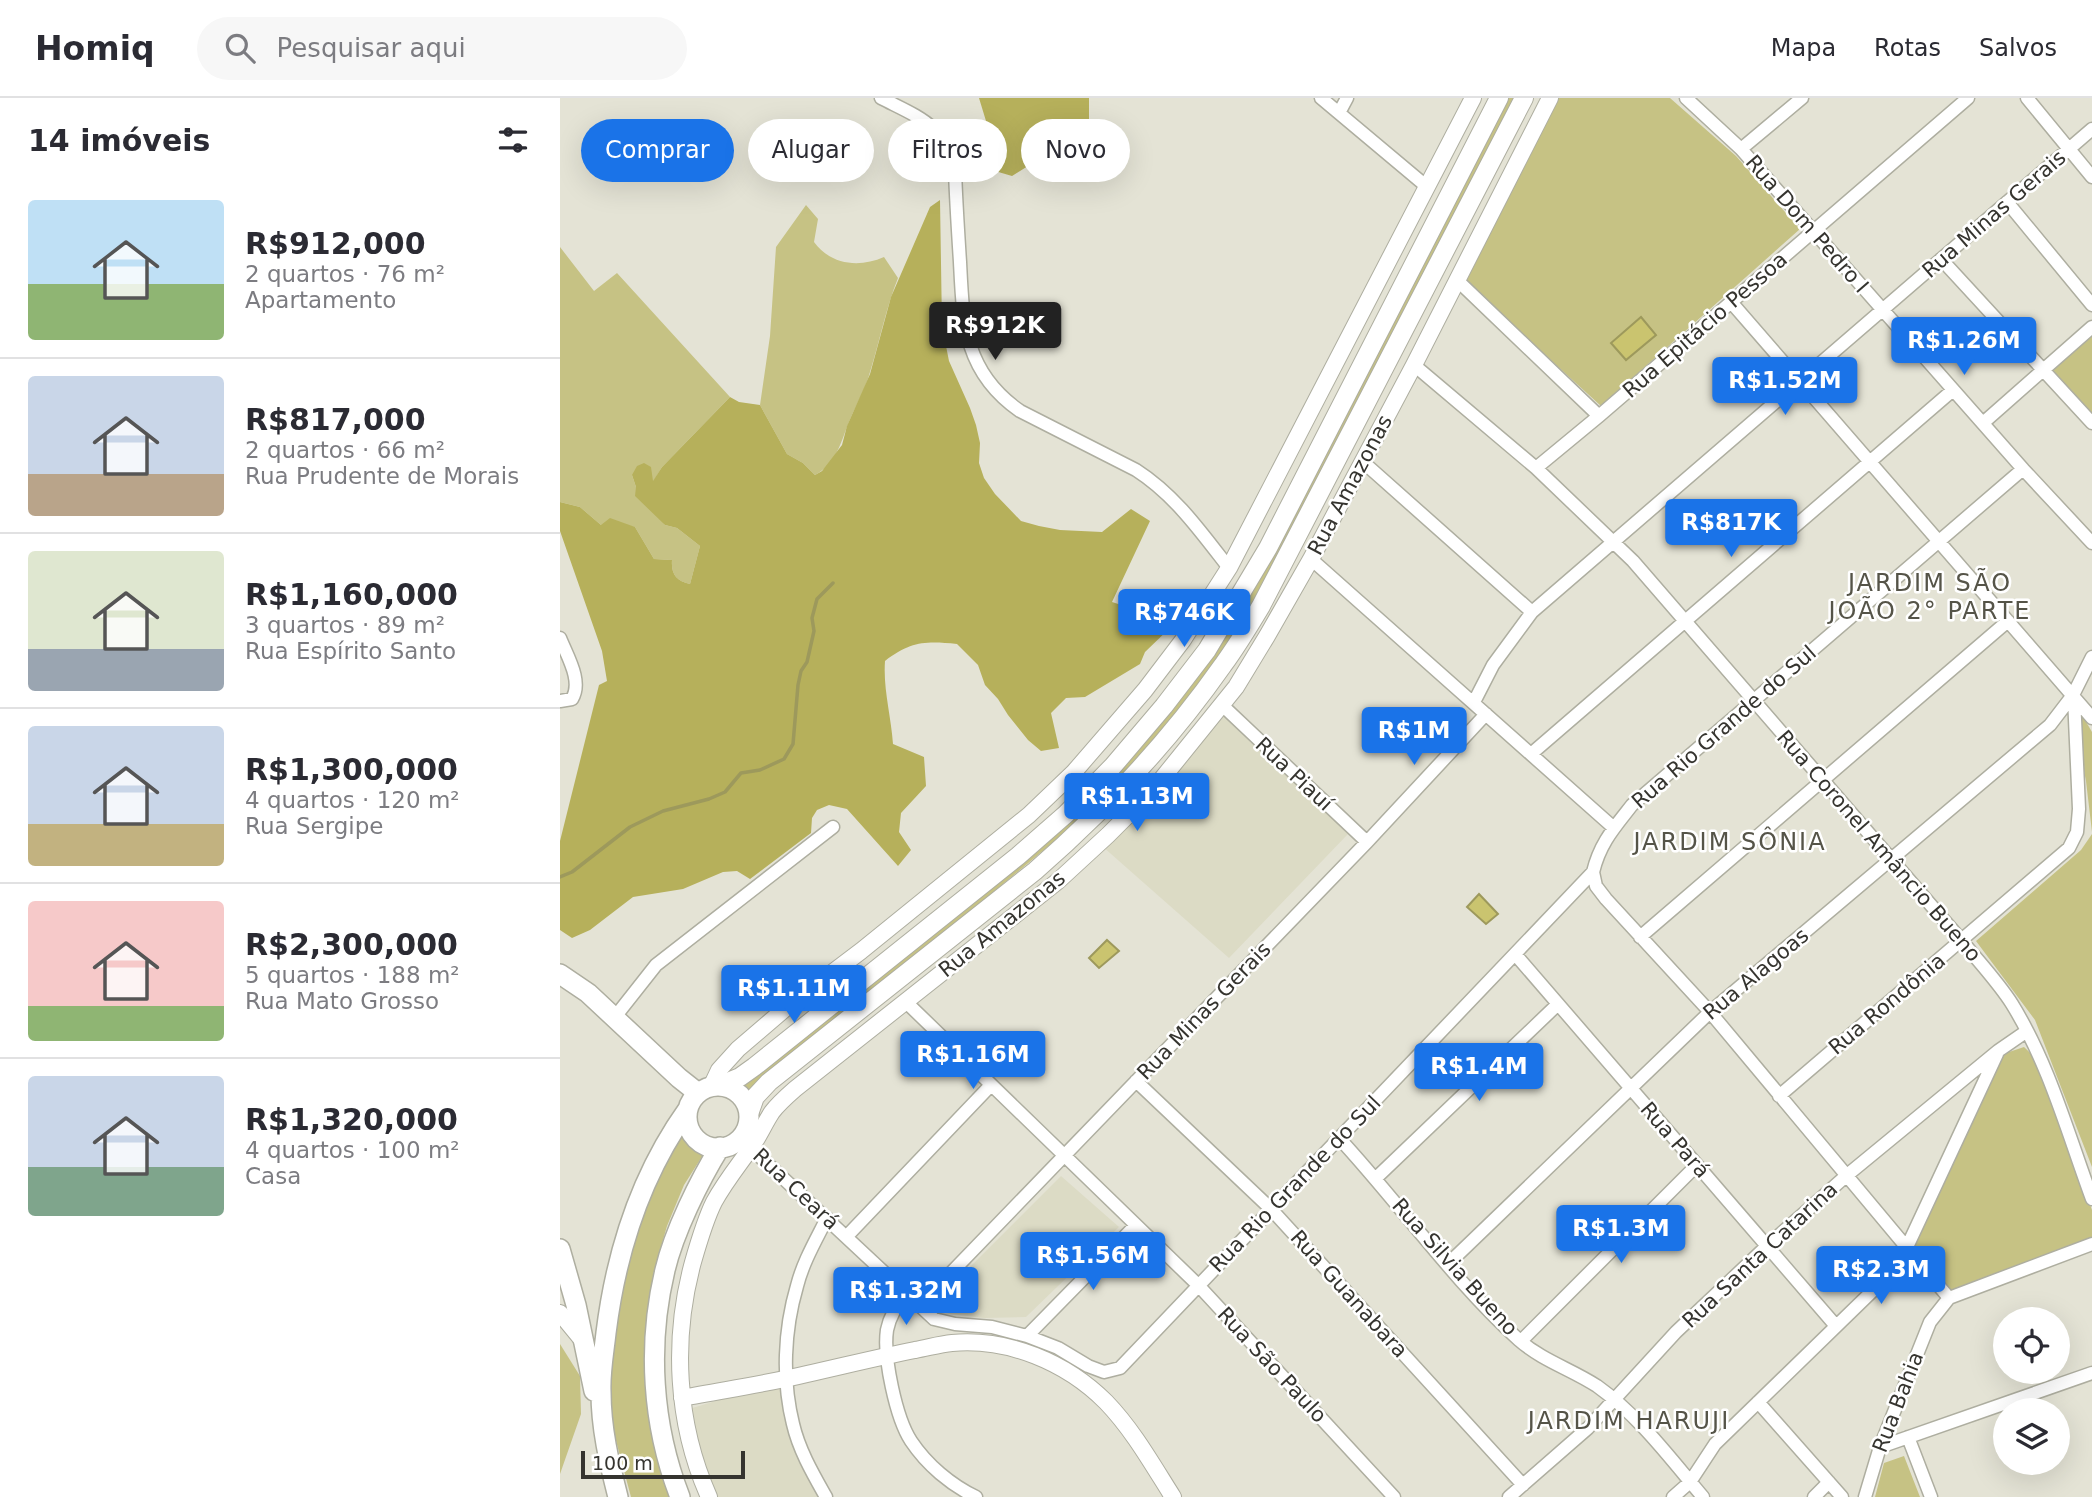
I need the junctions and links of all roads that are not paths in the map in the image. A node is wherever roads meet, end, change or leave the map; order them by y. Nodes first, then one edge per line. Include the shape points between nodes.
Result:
1 (881, 98) edge
2 (1321, 98) edge
3 (1347, 98) edge
4 (1473, 98) edge
5 (1499, 98) edge
6 (1524, 98) edge
7 (1550, 98) edge
8 (1686, 98) edge
9 (1802, 98) edge
10 (1968, 98) edge
11 (2027, 98) edge
12 (1339, 113) junction
13 (2092, 129) edge
14 (1741, 149) junction
15 (2069, 149) junction
16 (2092, 177) edge
17 (1426, 186) junction
18 (2007, 202) junction
19 (1813, 232) junction
20 (1941, 259) junction
21 (1457, 280) junction
22 (1731, 302) junction
23 (2092, 305) edge
24 (1883, 310) junction
25 (2092, 327) edge
26 (1414, 365) junction
27 (2043, 369) junction
28 (1800, 382) junction
29 (1953, 390) junction
30 (1600, 416) junction
31 (1983, 423) junction
32 (2092, 423) edge
33 (1362, 461) junction
34 (1870, 461) junction
35 (1536, 468) junction
36 (2023, 468) junction
37 (1939, 541) junction
38 (1614, 542) junction
39 (2092, 543) edge
40 (1311, 559) junction
41 (1228, 568) junction
42 (1532, 612) junction
43 (1684, 620) junction
44 (2008, 621) junction
45 (560, 638) edge
46 (2092, 657) edge
47 (2073, 696) junction
48 (566, 700) edge
49 (1754, 701) junction
50 (1474, 702) junction
51 (1222, 705) junction
52 (1486, 714) junction
53 (2092, 718) edge
54 (1531, 754) junction
55 (1823, 780) junction
56 (833, 827) dead end
57 (1614, 828) junction
58 (1367, 842) junction
59 (1891, 859) junction
60 (1593, 872) junction
61 (1640, 937) junction
62 (1962, 941) junction
63 (1515, 954) junction
64 (560, 974) edge
65 (906, 1002) junction
66 (1558, 1004) junction
67 (1710, 1012) junction
68 (615, 1017) junction
69 (2027, 1031) junction
70 (1998, 1051) junction
71 (1136, 1081) junction
72 (991, 1085) junction
73 (1630, 1088) junction
74 (704, 1094) junction
75 (1779, 1096) junction
76 (749, 1114) junction
77 (1339, 1138) junction
78 (746, 1143) junction
79 (720, 1147) junction
80 (1064, 1156) junction
81 (1697, 1165) junction
82 (1846, 1176) junction
83 (1376, 1178) junction
84 (2092, 1199) edge
85 (1271, 1209) junction
86 (827, 1218) junction
87 (1135, 1226) junction
88 (846, 1236) junction
89 (2092, 1244) edge
90 (1767, 1246) junction
91 (1907, 1247) junction
92 (560, 1249) edge
93 (1448, 1264) junction
94 (1198, 1286) junction
95 (906, 1292) junction
96 (611, 1298) junction
97 (1949, 1298) junction
98 (920, 1305) junction
99 (568, 1309) edge
100 (1836, 1326) junction
101 (1027, 1336) junction
102 (1521, 1341) junction
103 (887, 1355) junction
104 (1104, 1372) joint
105 (2092, 1373) edge
106 (786, 1379) junction
107 (682, 1398) junction
108 (1614, 1399) junction
109 (1758, 1402) junction
110 (1908, 1437) junction
111 (604, 1439) junction
112 (1880, 1447) junction
113 (1690, 1482) junction
114 (1829, 1482) junction
115 (1523, 1485) junction
116 (614, 1494) edge
117 (680, 1497) edge
118 (709, 1497) edge
119 (826, 1497) edge
120 (976, 1497) edge
121 (1173, 1497) edge
122 (1394, 1497) edge
123 (1509, 1497) edge
124 (1674, 1497) edge
125 (1703, 1497) edge
126 (1814, 1497) edge
127 (1842, 1497) edge
128 (1865, 1497) edge
129 (1931, 1497) edge

1 - 41 street via 932,125 952,159 963,315 971,352 987,380 1020,411 1152,480 1193,521
2 - 12 street
3 - 12 street
4 - 17 street
5 - 74 main road via 1268,548 1207,650 1164,706 1113,766 1018,856 754,1067
6 - 76 main road via 1261,606 1181,721 1077,835 769,1082 755,1097
7 - 21 street, Rua Amazonas
8 - 14 street, Rua Dom Pedro I
9 - 14 street
10 - 19 street, Rua Epitácio Pessoa
11 - 15 street
12 - 17 street
13 - 15 street, Rua Minas Gerais
14 - 19 street, Rua Dom Pedro I
15 - 16 street
15 - 18 street, Rua Minas Gerais
17 - 41 street
18 - 20 street, Rua Minas Gerais
18 - 23 street
19 - 22 street, Rua Epitácio Pessoa
19 - 24 street, Rua Dom Pedro I
20 - 24 street, Rua Minas Gerais
20 - 27 street
21 - 26 street, Rua Amazonas
21 - 30 street
22 - 28 street
22 - 30 street, Rua Epitácio Pessoa
24 - 28 street, Rua Minas Gerais
24 - 29 street, Rua Dom Pedro I
25 - 27 street
26 - 33 street, Rua Amazonas
26 - 35 street, Rua Coronel Amâncio Bueno
27 - 31 street
27 - 32 street
28 - 34 street
28 - 38 street, Rua Minas Gerais
29 - 31 street, Rua Dom Pedro I
29 - 34 street
30 - 35 street, Rua Epitácio Pessoa
31 - 36 street, Rua Dom Pedro I
33 - 40 street, Rua Amazonas
33 - 42 street
34 - 37 street
34 - 43 street
35 - 38 street, Rua Coronel Amâncio Bueno
36 - 37 street, Rua Rio Grande do Sul
36 - 39 street, Rua Dom Pedro I
37 - 44 street
37 - 49 street, Rua Rio Grande do Sul
38 - 42 street, Rua Minas Gerais
38 - 43 street, Rua Coronel Amâncio Bueno
40 - 50 street
40 - 51 street, Rua Amazonas
41 - 74 street via 1153,680 1074,772 1029,815 787,1007 733,1054
42 - 50 street, Rua Minas Gerais via 1493,665
43 - 49 street, Rua Coronel Amâncio Bueno
43 - 54 street
44 - 47 street
44 - 55 street
45 - 48 street via 577,683 577,691
46 - 47 street, Rua Alagoas
47 - 53 street
47 - 59 street, Rua Alagoas via 2050,725
47 - 62 street, Rua Rondônia via 2077,832 2069,848
49 - 55 street, Rua Coronel Amâncio Bueno
49 - 57 street, Rua Rio Grande do Sul via 1632,805
50 - 52 street
51 - 58 street, Rua Piauí
51 - 65 street, Rua Amazonas via 1152,792 1108,835 1058,881
52 - 54 street
52 - 58 street, Rua Minas Gerais
54 - 57 street
55 - 59 street, Rua Coronel Amâncio Bueno
55 - 61 street
56 - 68 street via 656,965
57 - 60 street, Rua Rio Grande do Sul via 1598,852
58 - 71 street, Rua Minas Gerais
59 - 62 street, Rua Coronel Amâncio Bueno
59 - 67 street, Rua Alagoas
60 - 61 street via 1596,886
60 - 63 street, Rua Rio Grande do Sul
61 - 67 street
62 - 69 street, Rua Coronel Amâncio Bueno via 2011,1002
62 - 75 street, Rua Rondônia
63 - 66 street, Rua Pará
63 - 77 street, Rua Rio Grande do Sul
64 - 68 main road
65 - 72 street, Rua São Paulo
65 - 78 street, Rua Amazonas via 795,1089
66 - 73 street, Rua Pará
66 - 83 street
67 - 73 street, Rua Alagoas
67 - 75 street
68 - 74 main road via 679,1078
69 - 70 street, Rua Santa Catarina
69 - 84 street, Rua Coronel Amâncio Bueno
70 - 82 street, Rua Santa Catarina
70 - 91 street
71 - 80 street, Rua Minas Gerais
71 - 85 street, Rua Guanabara
72 - 80 street, Rua São Paulo
72 - 88 street
73 - 81 street, Rua Pará
73 - 93 street, Rua Alagoas
74 - 76 main road via 729,1088 746,1103
74 - 79 main road via 687,1120 690,1130 696,1139
74 - 96 main road via 656,1159 622,1246
75 - 82 street
76 - 78 main road
77 - 83 street, Rua Silvia Bueno
77 - 85 street, Rua Rio Grande do Sul
78 - 79 main road
78 - 86 street, Rua Ceará
78 - 107 street, Rua Amazonas via 713,1204 687,1284 681,1324
79 - 117 main road via 665,1269 655,1327 659,1423 667,1465
80 - 87 street, Rua São Paulo
80 - 98 street, Rua Minas Gerais
81 - 90 street, Rua Pará
81 - 102 street
82 - 90 street, Rua Santa Catarina
82 - 91 street
83 - 93 street, Rua Silvia Bueno
85 - 94 street, Rua Rio Grande do Sul
85 - 115 street, Rua Guanabara
86 - 88 street, Rua Ceará
86 - 106 street via 797,1286 788,1327
87 - 94 street, Rua São Paulo
87 - 101 street
88 - 95 street, Rua Ceará
89 - 97 street
90 - 100 street, Rua Pará
90 - 108 street, Rua Santa Catarina via 1676,1332
91 - 97 street
91 - 100 street via 1893,1270
92 - 99 main road
93 - 102 street, Rua Silvia Bueno
94 - 104 street, Rua Rio Grande do Sul via 1119,1368
94 - 122 street, Rua São Paulo
95 - 98 street, Rua Ceará
95 - 103 street via 894,1308 887,1330
96 - 99 main road
96 - 111 main road via 601,1391
97 - 112 street, Rua Bahia via 1930,1322
98 - 101 street, Rua Ceará via 934,1319
99 - 111 main road via 584,1342
100 - 109 street
101 - 104 street, Rua Ceará
102 - 108 street, Rua Silvia Bueno via 1541,1358
103 - 106 street
103 - 120 street via 898,1411 911,1440 958,1488
103 - 121 street via 952,1343 988,1344 1055,1364 1090,1388 1127,1426
105 - 110 street
106 - 107 street
106 - 119 street via 793,1424 811,1473
107 - 118 street, Rua Amazonas via 692,1448
108 - 113 street, Rua Silvia Bueno
108 - 115 street, Rua Santa Catarina
109 - 113 street via 1714,1444
109 - 114 street
110 - 112 street
110 - 129 street
111 - 116 main road
112 - 128 street, Rua Bahia
113 - 124 street
113 - 125 street, Rua Silvia Bueno
114 - 126 street
114 - 127 street
115 - 123 street, Rua Santa Catarina

